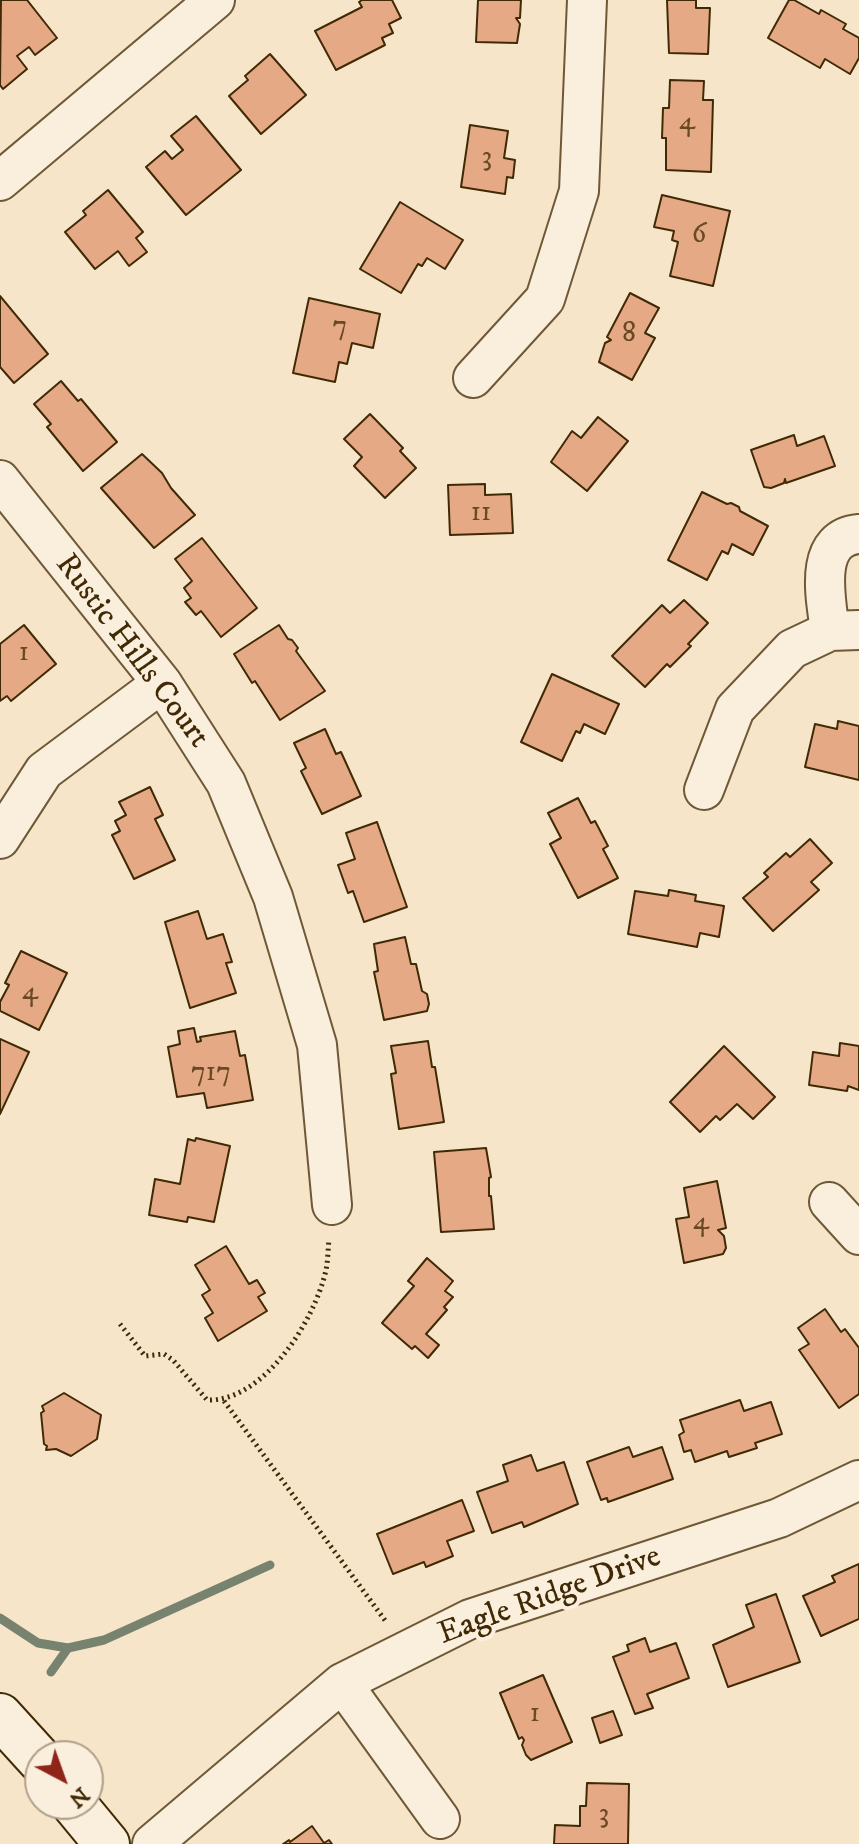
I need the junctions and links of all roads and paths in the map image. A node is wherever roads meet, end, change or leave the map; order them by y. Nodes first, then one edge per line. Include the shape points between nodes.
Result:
1 (215, 0) edge
2 (587, 0) edge
3 (0, 181) edge
4 (473, 378) dead end
5 (0, 480) edge
6 (859, 534) edge
7 (845, 631) edge
8 (162, 683) junction
9 (704, 790) dead end
10 (0, 839) edge
11 (829, 1202) dead end
12 (332, 1205) joint
13 (859, 1235) edge
14 (120, 1324) dead end
15 (224, 1401) junction
16 (859, 1480) edge
17 (388, 1624) dead end
18 (342, 1683) junction
19 (0, 1716) edge
20 (24, 1742) edge
21 (440, 1819) dead end
22 (87, 1820) edge
23 (107, 1844) edge
24 (152, 1844) edge

1 - 3 street
2 - 4 street via 579,191 545,299
5 - 8 street, Rustic Hills Court
6 - 7 street via 833,547 826,566 825,584
7 - 9 street via 792,649 735,709
8 - 10 street via 44,771
8 - 12 street, Rustic Hills Court via 226,783 273,897 317,1045
11 - 13 street
12 - 15 path via 326,1271 306,1322 280,1359 247,1389
14 - 15 path via 145,1356 164,1354 207,1400
15 - 17 path
16 - 18 street, Eagle Ridge Drive via 779,1518 470,1619
18 - 21 street
18 - 24 street, Eagle Ridge Drive
19 - 20 main road
22 - 23 main road

